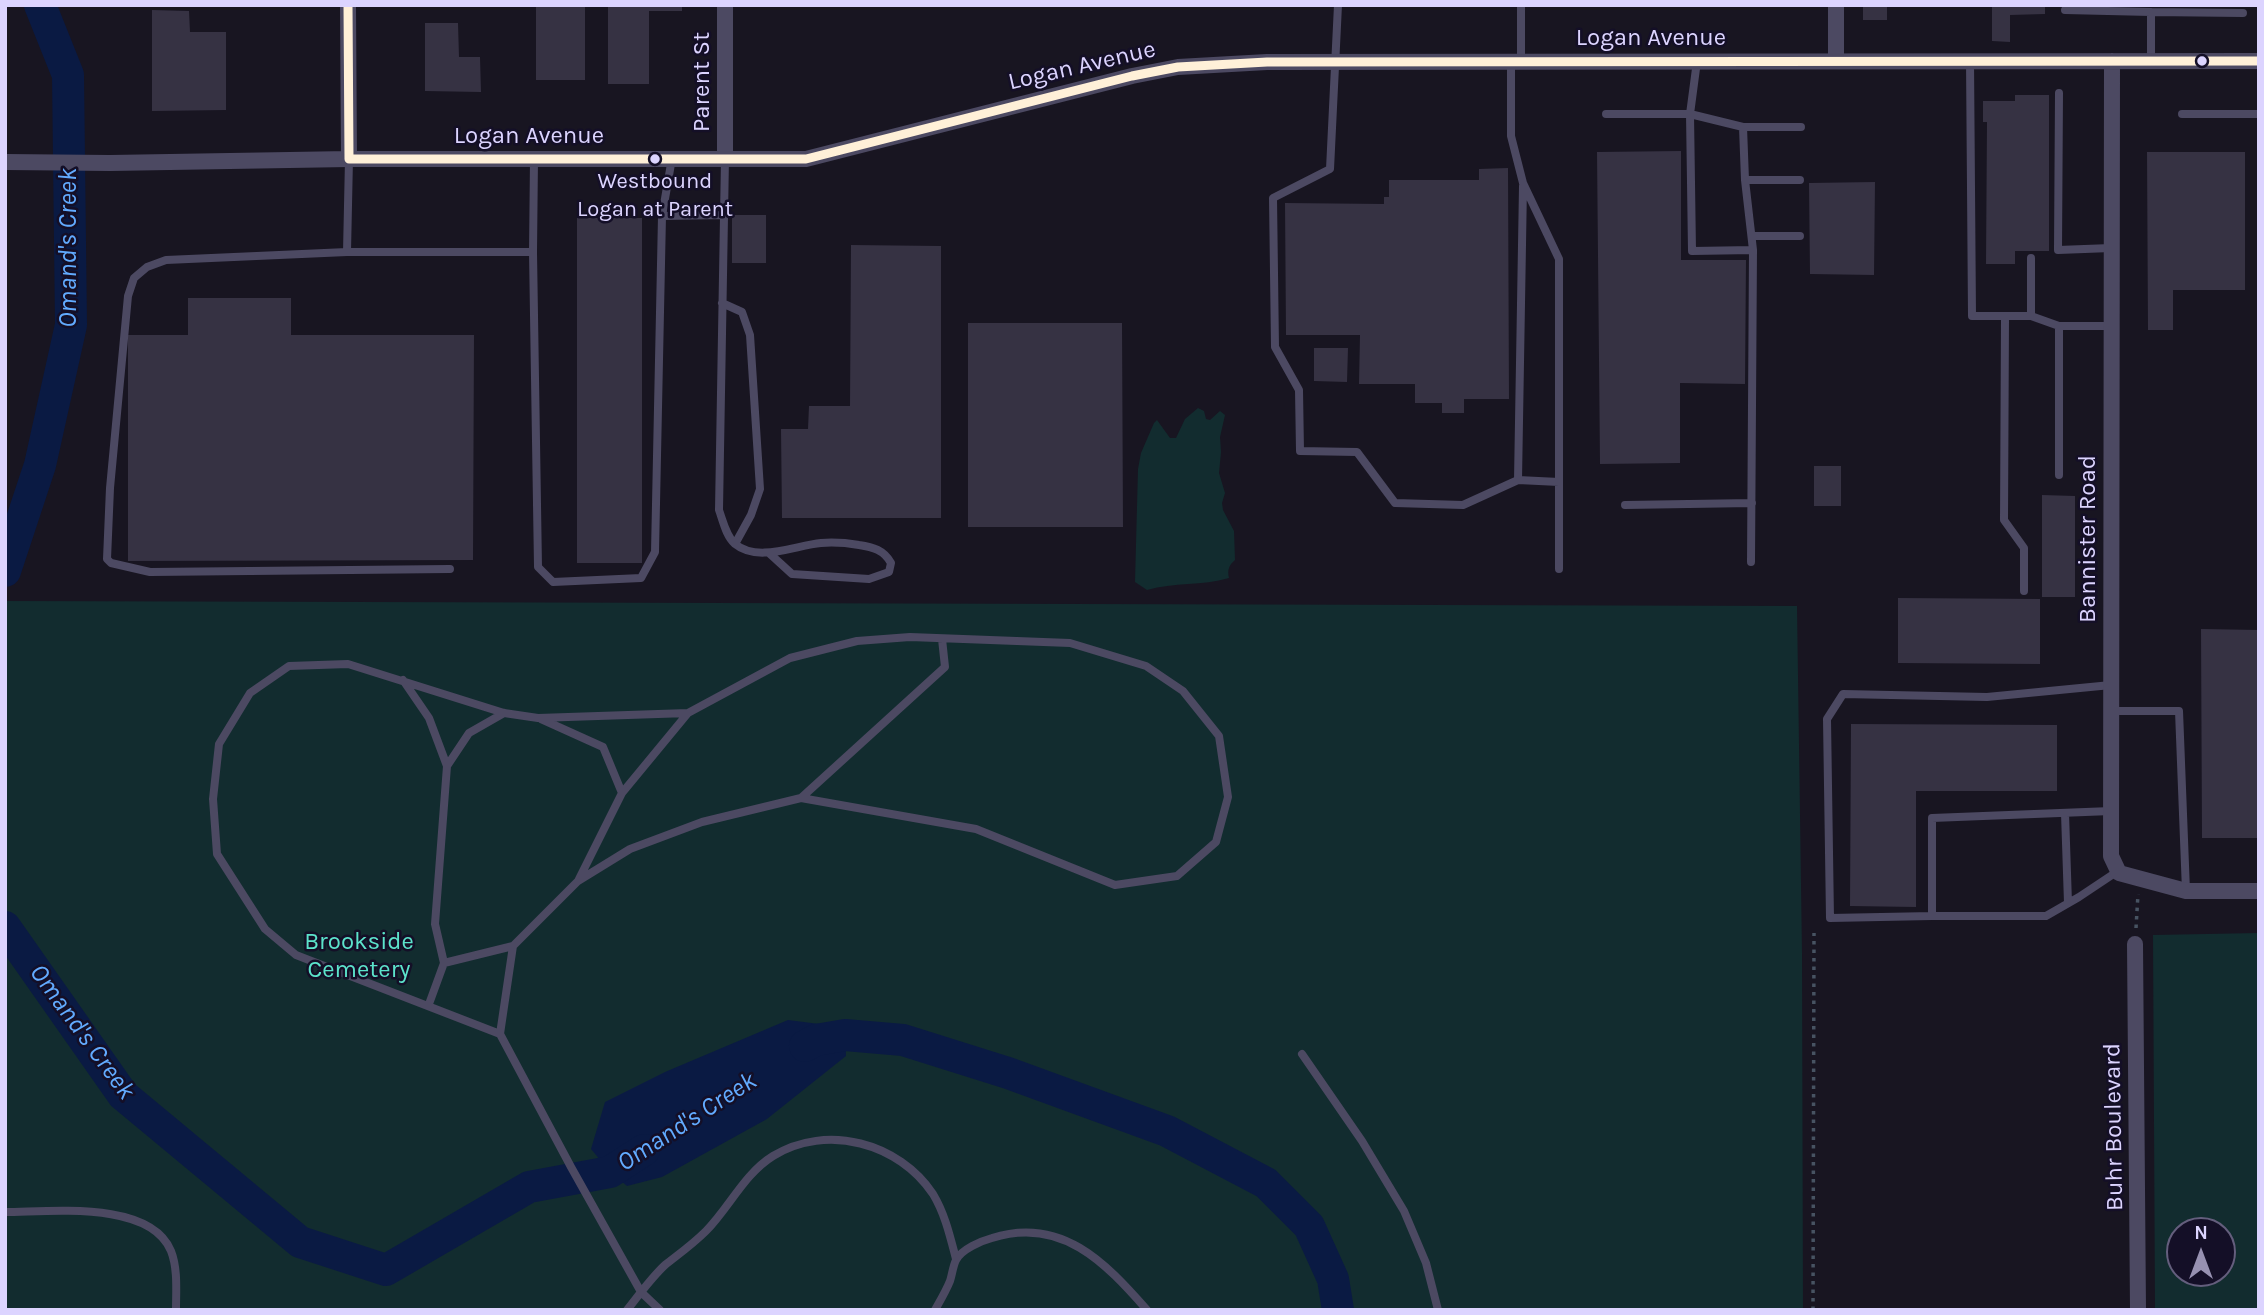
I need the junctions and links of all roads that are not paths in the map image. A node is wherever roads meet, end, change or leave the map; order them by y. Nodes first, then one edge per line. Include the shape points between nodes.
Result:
1 (348, 5) edge
2 (725, 5) edge
3 (1338, 5) edge
4 (1521, 5) edge
5 (1836, 5) edge
6 (2065, 10) dead end
7 (2151, 12) junction
8 (2243, 13) dead end
9 (1836, 60) junction
10 (1970, 60) junction
11 (1516, 61) junction
12 (1697, 61) junction
13 (2112, 61) junction
14 (2151, 61) junction
15 (2259, 61) edge
16 (1334, 62) junction
17 (2059, 93) dead end
18 (1606, 114) dead end
19 (1690, 114) junction
20 (2182, 114) dead end
21 (2259, 114) edge
22 (1743, 127) junction
23 (1801, 127) dead end
24 (672, 158) junction
25 (725, 158) junction
26 (349, 159) junction
27 (534, 159) junction
28 (5, 162) edge
29 (1745, 180) junction
30 (1800, 180) dead end
31 (1523, 183) junction
32 (724, 215) junction
33 (662, 216) junction
34 (1752, 236) junction
35 (1800, 236) dead end
36 (2111, 248) junction
37 (1753, 250) junction
38 (347, 252) junction
39 (533, 252) junction
40 (2031, 258) dead end
41 (722, 303) junction
42 (2031, 316) junction
43 (2005, 317) junction
44 (2059, 326) junction
45 (2111, 326) junction
46 (2059, 475) dead end
47 (1518, 480) junction
48 (1559, 482) junction
49 (1752, 503) junction
50 (1625, 505) dead end
51 (735, 544) junction
52 (769, 553) junction
53 (1751, 562) dead end
54 (450, 569) dead end
55 (1559, 569) dead end
56 (2024, 591) dead end
57 (942, 639) junction
58 (403, 680) junction
59 (2111, 685) junction
60 (2111, 710) junction
61 (504, 713) junction
62 (688, 713) junction
63 (538, 718) junction
64 (447, 765) junction
65 (622, 793) junction
66 (801, 798) junction
67 (2111, 811) junction
68 (2065, 813) junction
69 (2118, 871) junction
70 (578, 881) junction
71 (2186, 891) junction
72 (2259, 891) edge
73 (2068, 903) junction
74 (1932, 916) junction
75 (2135, 944) road end
76 (513, 946) junction
77 (444, 963) junction
78 (429, 1004) junction
79 (500, 1034) junction
80 (1302, 1054) dead end
81 (5, 1212) edge
82 (956, 1259) junction
83 (642, 1292) junction
84 (176, 1310) edge
85 (627, 1310) edge
86 (660, 1310) edge
87 (934, 1310) edge
88 (1147, 1310) edge
89 (1438, 1310) edge
90 (2138, 1310) edge

1 - 26 street
2 - 25 street, Parent St
3 - 16 lane
4 - 11 lane
5 - 9 street
6 - 7 lane
7 - 8 lane
7 - 14 lane
9 - 10 street, Logan Avenue
9 - 12 street, Logan Avenue
10 - 13 street, Logan Avenue
10 - 43 lane via 1972,316
11 - 12 street, Logan Avenue
11 - 16 street, Logan Avenue
11 - 31 lane via 1511,136
12 - 19 lane
13 - 14 street, Logan Avenue
13 - 36 street, Bannister Road
14 - 15 street, Logan Avenue
16 - 25 street, Logan Avenue via 1178,67 806,159
16 - 47 lane via 1330,169 1273,198 1275,346 1299,390 1300,451 1357,452 1395,503 1463,505
17 - 36 lane via 2059,250
18 - 19 lane
19 - 22 lane
19 - 37 lane via 1692,251
20 - 21 lane
22 - 23 lane
22 - 29 lane
24 - 25 street, Logan Avenue
24 - 27 street, Logan Avenue
24 - 33 lane
25 - 32 lane
26 - 27 street, Logan Avenue
26 - 28 street, Logan Avenue
26 - 38 lane
27 - 39 lane
29 - 30 lane
29 - 34 lane
31 - 47 lane
31 - 48 lane via 1559,259
32 - 33 lane
32 - 41 lane
33 - 39 lane via 656,552 642,578 553,582 538,567
34 - 35 lane
34 - 37 lane
36 - 45 street, Bannister Road
37 - 49 lane
38 - 39 lane
38 - 54 lane via 166,260 134,278 123,337 107,559 111,564 150,572
40 - 42 lane
41 - 51 lane via 719,510
41 - 51 lane via 742,312 750,335 760,489
42 - 43 lane
42 - 44 lane
43 - 56 lane via 2004,520 2024,548
44 - 45 lane
44 - 46 lane
45 - 59 street, Bannister Road
47 - 48 lane
48 - 55 lane
49 - 50 lane
49 - 53 lane
51 - 52 lane
52 - 52 lane via 847,543 886,554 891,563 889,572 869,579 792,575
57 - 62 lane via 857,641 790,658
57 - 66 lane via 945,667
57 - 66 lane via 1070,643 1146,666 1184,691 1219,736 1228,797 1216,842 1177,876 1115,885 976,829
58 - 61 lane
58 - 64 lane via 429,718
58 - 78 lane via 348,664 289,666 250,693 219,744 213,799 218,854 265,929 296,954
59 - 60 street, Bannister Road
59 - 74 lane via 1987,697 1843,694 1826,719 1830,918
60 - 67 street, Bannister Road
60 - 71 lane via 2179,711
61 - 63 lane
61 - 64 lane via 469,733
62 - 63 lane
62 - 65 lane
63 - 65 lane via 603,747
64 - 77 lane via 435,924
65 - 70 lane
66 - 70 lane via 702,822 630,849
67 - 68 lane
67 - 69 street, Bannister Road via 2111,856
68 - 73 lane
68 - 74 lane via 1932,818
69 - 71 street
69 - 73 lane
70 - 76 lane
71 - 72 street
73 - 74 lane via 2046,916
75 - 90 street, Buhr Boulevard
76 - 77 lane
76 - 79 lane
77 - 78 lane
78 - 79 lane
79 - 83 lane
80 - 89 lane via 1404,1211 1426,1263
81 - 84 lane via 109,1214 144,1223 170,1249 176,1272
82 - 83 lane via 946,1220 933,1195 907,1166 862,1143 813,1141 771,1157 708,1229 663,1267
82 - 87 lane
82 - 88 lane via 979,1242 1009,1232 1043,1231 1072,1242 1097,1259
83 - 85 lane
83 - 86 lane

